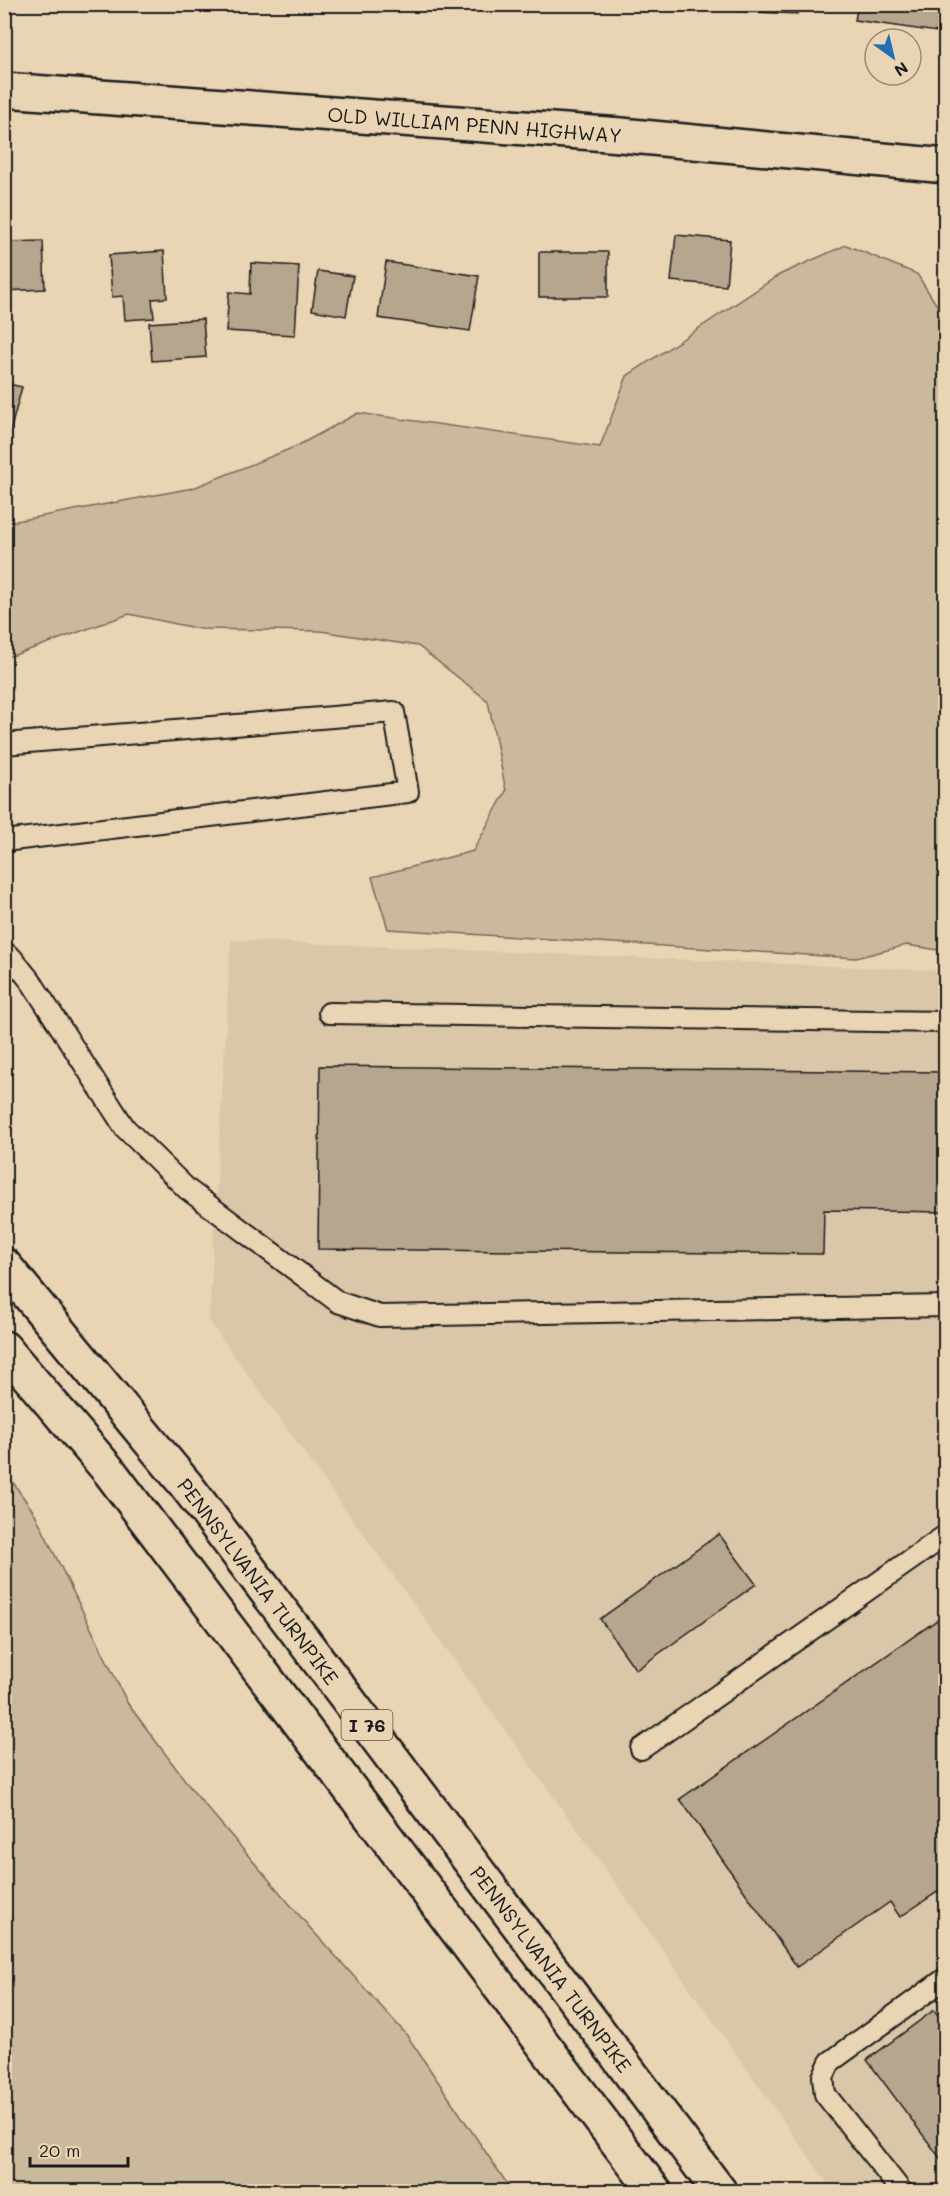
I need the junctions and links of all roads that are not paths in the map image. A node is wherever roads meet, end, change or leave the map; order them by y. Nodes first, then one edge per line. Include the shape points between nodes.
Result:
1 (4, 90) edge
2 (945, 166) edge
3 (4, 744) edge
4 (4, 841) edge
5 (4, 952) edge
6 (329, 1013) dead end
7 (945, 1022) edge
8 (4, 1265) edge
9 (945, 1306) edge
10 (4, 1348) edge
11 (945, 1535) edge
12 (642, 1749) dead end
13 (945, 1978) edge
14 (655, 2192) edge
15 (720, 2192) edge
16 (902, 2192) edge

1 - 2 main road, OLD WILLIAM PENN HIGHWAY via 621,135
3 - 4 lane via 394,712 408,792
5 - 9 lane via 32,983 125,1128 186,1189 338,1302 380,1316
6 - 7 lane
8 - 15 main road, PENNSYLVANIA TURNPIKE / I 76 via 186,1485
10 - 14 main road, I 76 via 110,1472
11 - 12 lane
13 - 16 lane via 830,2062 823,2077 825,2094

